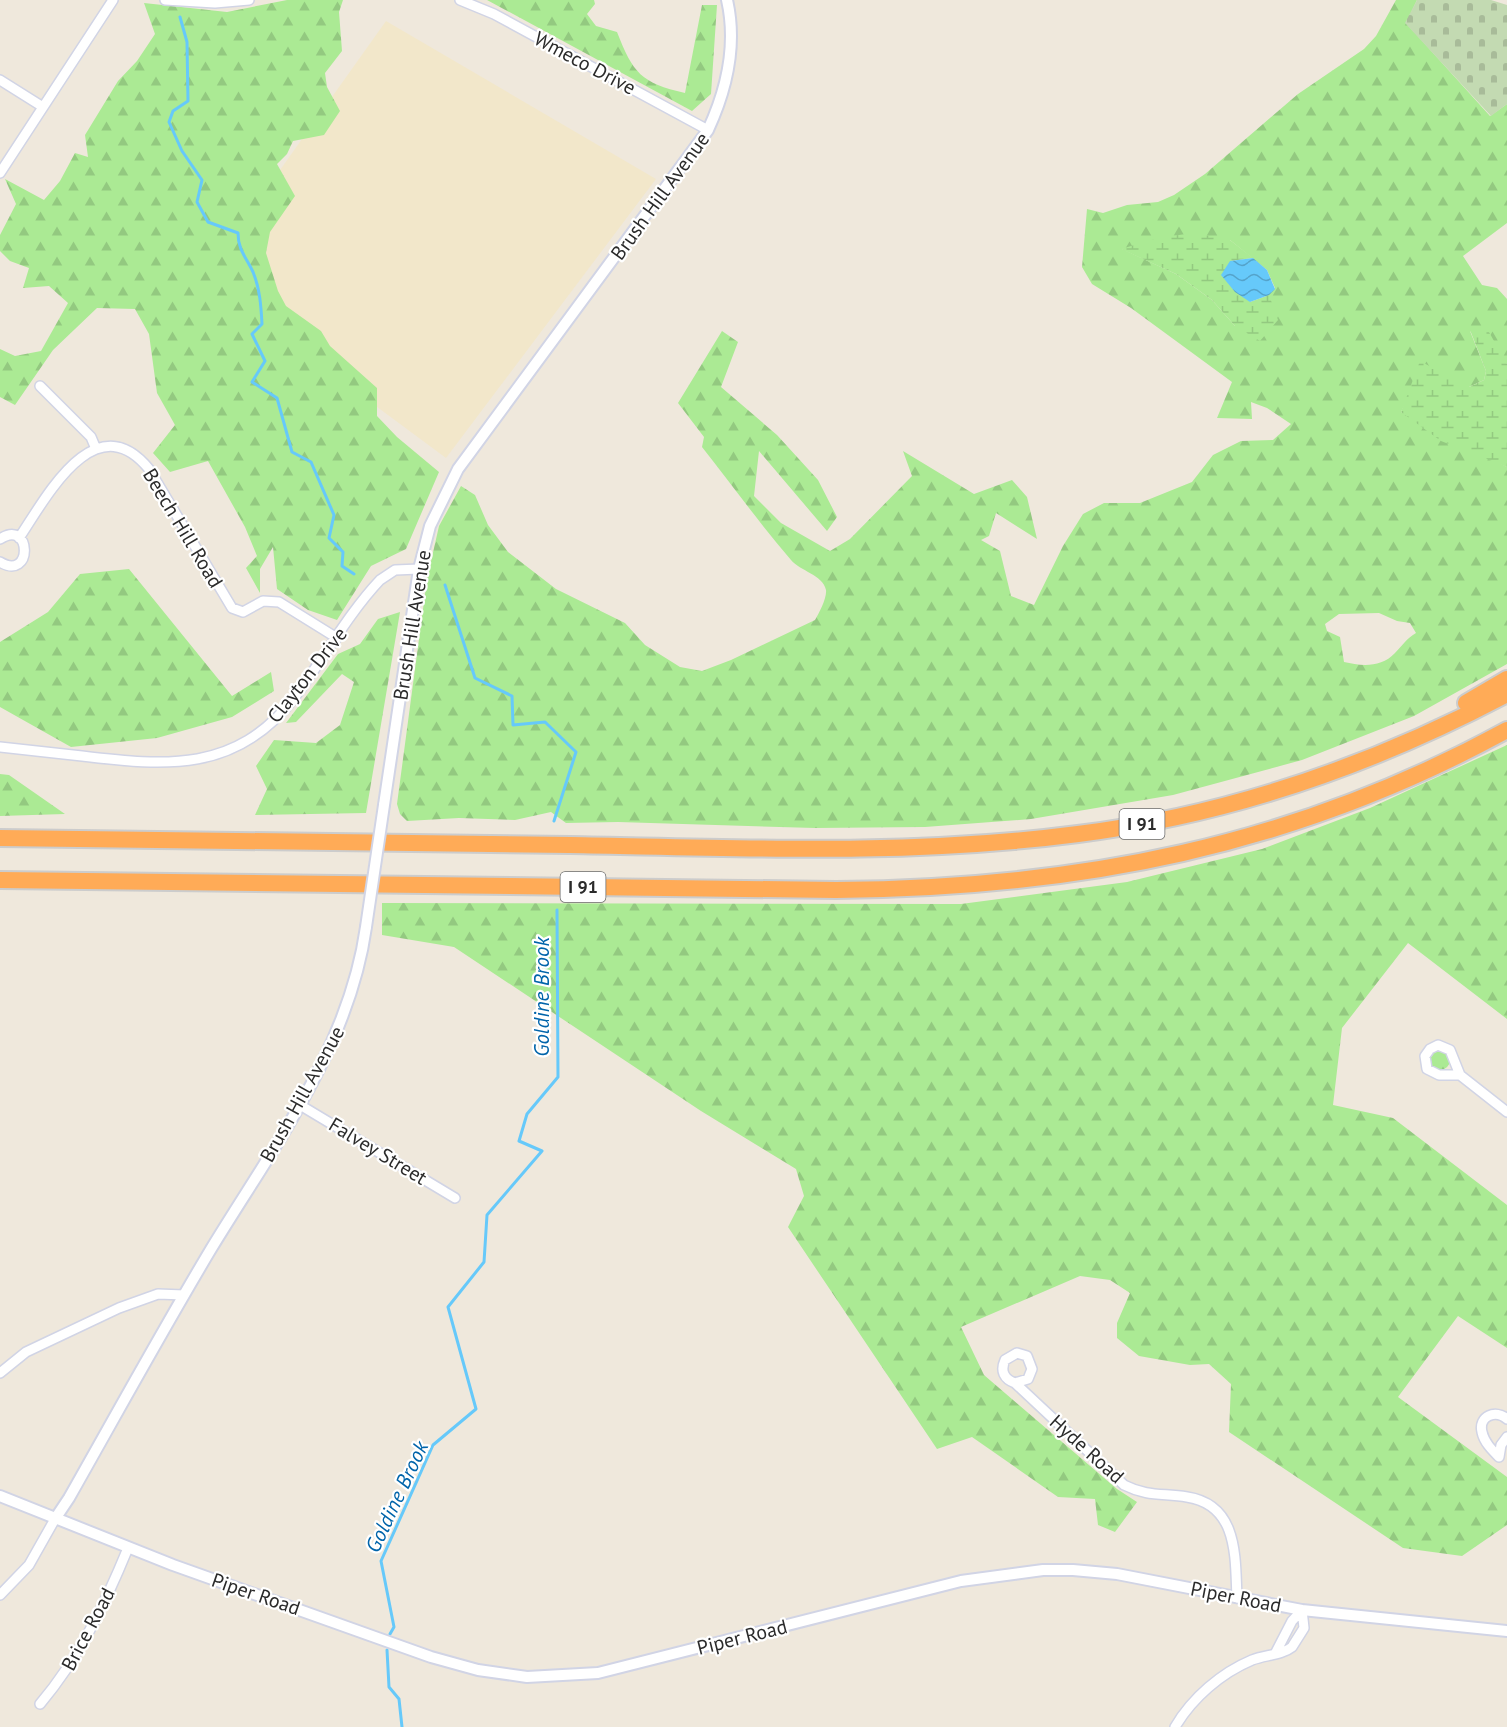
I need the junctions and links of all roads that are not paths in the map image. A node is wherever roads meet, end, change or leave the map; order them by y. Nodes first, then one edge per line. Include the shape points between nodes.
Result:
1 (113, 0) edge
2 (165, 0) edge
3 (249, 0) edge
4 (460, 0) edge
5 (727, 0) edge
6 (0, 80) edge
7 (43, 107) junction
8 (708, 130) junction
9 (0, 173) edge
10 (40, 386) dead end
11 (96, 449) junction
12 (19, 538) junction
13 (0, 539) edge
14 (0, 562) edge
15 (419, 569) junction
16 (337, 638) junction
17 (1507, 679) edge
18 (1507, 694) edge
19 (1506, 730) edge
20 (0, 747) edge
21 (1394, 748) junction
22 (0, 838) edge
23 (0, 880) edge
24 (1460, 1075) dead end
25 (300, 1105) junction
26 (1507, 1112) edge
27 (455, 1198) dead end
28 (184, 1295) junction
29 (0, 1373) edge
30 (1015, 1383) dead end
31 (1507, 1419) edge
32 (1507, 1437) edge
33 (1498, 1457) junction
34 (1507, 1465) edge
35 (0, 1496) edge
36 (55, 1519) junction
37 (128, 1548) junction
38 (0, 1595) edge
39 (1237, 1598) junction
40 (1302, 1610) junction
41 (1507, 1631) edge
42 (1276, 1652) junction
43 (40, 1704) dead end
44 (1175, 1727) edge

1 - 7 street
2 - 3 street
4 - 8 street, Wmeco Drive via 494,14
5 - 8 street, Brush Hill Avenue via 731,30 729,66
6 - 7 street
7 - 9 street
8 - 15 street, Brush Hill Avenue via 458,469 433,518
10 - 11 street via 91,437
11 - 12 street via 70,465
11 - 16 street, Beech Hill Road via 122,450 147,465 234,609 243,612 263,602 279,602
12 - 13 street via 7,535
12 - 14 street via 25,548 21,561 10,566
15 - 16 street, Clayton Drive via 399,569 384,577
15 - 25 street, Brush Hill Avenue, bridge via 358,973 343,1019
16 - 20 street, Clayton Drive via 278,717 244,744 218,754 190,761 143,762
17 - 21 highway
18 - 21 highway, I 91
19 - 23 highway, I 91 via 1385,789 1261,834 1132,865 1034,880 925,888 803,890
21 - 22 highway, I 91 via 1304,782 1209,810 1113,829 982,844 754,848
24 - 26 street
25 - 27 street, Falvey Street
25 - 28 street, Brush Hill Avenue
28 - 29 street via 158,1294 119,1308 26,1352
28 - 36 street, Brush Hill Avenue
30 - 39 street, Hyde Road via 1124,1485 1147,1495 1188,1497 1218,1512 1235,1544
31 - 33 street via 1495,1413 1482,1424 1484,1437
32 - 33 street
33 - 34 street
35 - 36 street, Piper Road
36 - 37 street, Piper Road
36 - 38 street via 29,1565
37 - 39 street, Piper Road via 444,1661 527,1677 598,1673 939,1587 1014,1572 1095,1571
37 - 43 street, Brice Road via 90,1630 61,1679
39 - 40 street, Piper Road
40 - 41 street, Piper Road
40 - 42 street
40 - 42 street via 1304,1625 1300,1637 1289,1650
42 - 44 street via 1242,1664 1215,1683

